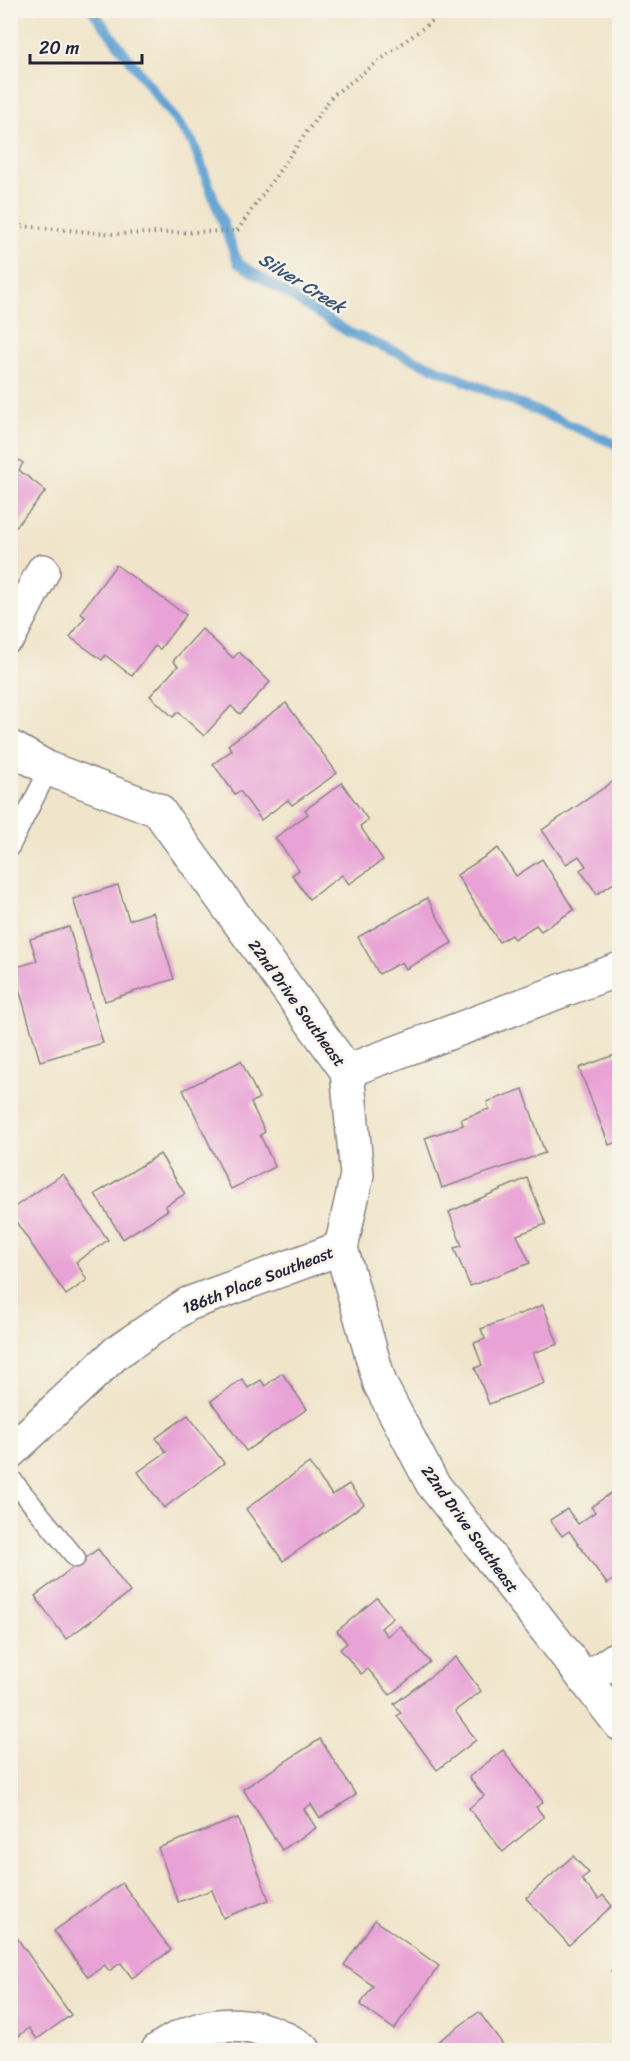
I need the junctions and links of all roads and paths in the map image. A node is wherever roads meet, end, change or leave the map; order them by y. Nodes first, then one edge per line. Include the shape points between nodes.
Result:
1 (447, 10) edge
2 (10, 225) edge
3 (43, 571) dead end
4 (10, 635) edge
5 (10, 747) edge
6 (49, 769) junction
7 (10, 847) edge
8 (620, 969) edge
9 (347, 1071) junction
10 (341, 1248) junction
11 (10, 1452) edge
12 (10, 1477) edge
13 (76, 1558) dead end
14 (620, 1656) edge
15 (585, 1680) junction
16 (620, 1724) edge
17 (161, 2048) edge
18 (304, 2050) edge

1 - 2 path via 332,96 237,231 113,234
3 - 4 street
5 - 6 street, 22nd Drive Southeast
6 - 7 lane
6 - 9 street, 22nd Drive Southeast via 158,810
8 - 9 street
9 - 10 street, 22nd Drive Southeast via 357,1175
10 - 11 street, 186th Place Southeast via 188,1304 117,1352
10 - 15 street, 22nd Drive Southeast via 380,1383 432,1483
12 - 13 lane
14 - 15 street
15 - 16 street, 22nd Drive Southeast
17 - 18 street via 199,2028 243,2025

